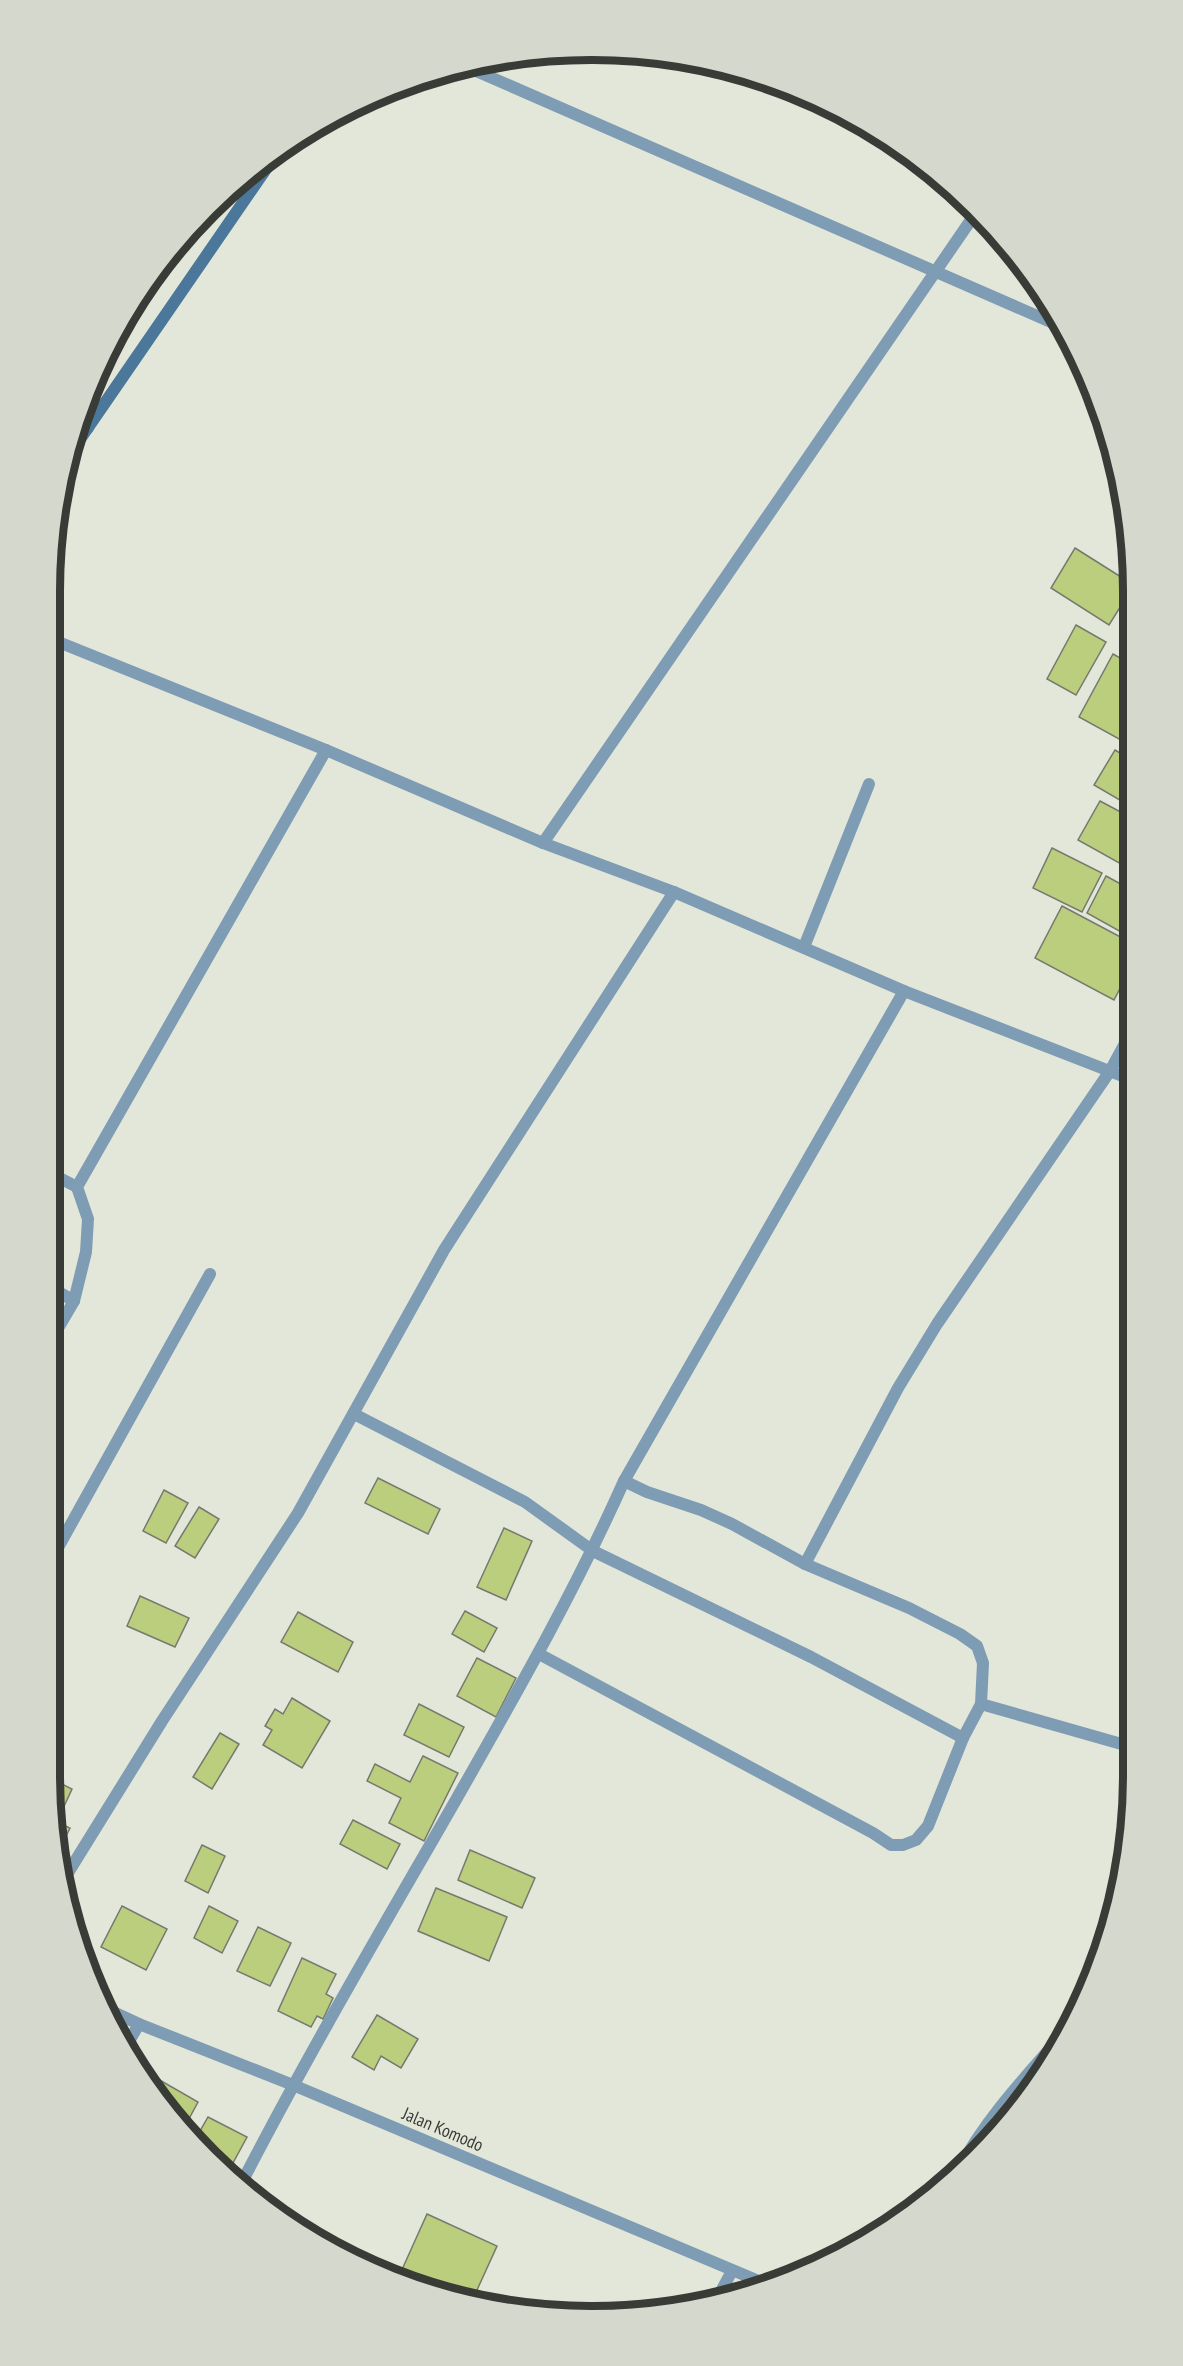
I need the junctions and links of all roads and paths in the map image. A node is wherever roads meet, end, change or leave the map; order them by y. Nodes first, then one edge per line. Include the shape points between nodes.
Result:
1 (479, 72) edge
2 (261, 176) edge
3 (971, 220) edge
4 (937, 271) junction
5 (1050, 322) edge
6 (90, 415) edge
7 (60, 643) edge
8 (326, 750) junction
9 (869, 784) dead end
10 (543, 843) junction
11 (674, 892) junction
12 (804, 947) junction
13 (904, 991) junction
14 (1123, 1047) edge
15 (1110, 1071) junction
16 (1123, 1076) edge
17 (60, 1178) edge
18 (77, 1187) junction
19 (210, 1275) dead end
20 (60, 1292) edge
21 (74, 1300) junction
22 (60, 1324) edge
23 (354, 1414) junction
24 (624, 1481) junction
25 (60, 1544) edge
26 (593, 1551) junction
27 (805, 1564) junction
28 (539, 1654) junction
29 (981, 1704) junction
30 (963, 1738) junction
31 (1123, 1744) edge
32 (69, 1871) edge
33 (117, 2014) edge
34 (139, 2024) junction
35 (131, 2040) edge
36 (1035, 2068) edge
37 (293, 2085) junction
38 (971, 2146) edge
39 (245, 2177) edge
40 (732, 2271) junction
41 (755, 2280) edge
42 (722, 2290) edge

1 - 4 street
2 - 6 main road
3 - 4 street
4 - 5 street
4 - 10 street
7 - 8 street
8 - 10 street
8 - 18 street
9 - 12 street
10 - 11 street
11 - 12 street
11 - 23 street via 444,1250
12 - 13 street
13 - 15 street
13 - 24 street
14 - 15 street
15 - 16 street
15 - 27 street via 937,1324 898,1388
17 - 18 street
18 - 21 street via 88,1219 86,1251
19 - 25 street
20 - 21 street
21 - 22 street
23 - 26 street via 525,1502
23 - 32 street via 298,1513
24 - 26 street
24 - 27 street via 732,1524
26 - 28 street
26 - 30 street via 811,1657
27 - 29 street via 909,1608 977,1646 983,1663
28 - 30 street via 891,1845 916,1840 928,1826
28 - 37 street
29 - 30 street
29 - 31 street
33 - 34 street, Jalan Komodo
34 - 35 street
34 - 37 street, Jalan Komodo
36 - 38 street
37 - 39 street
37 - 40 street, Jalan Komodo
40 - 41 street, Jalan Komodo
40 - 42 street

